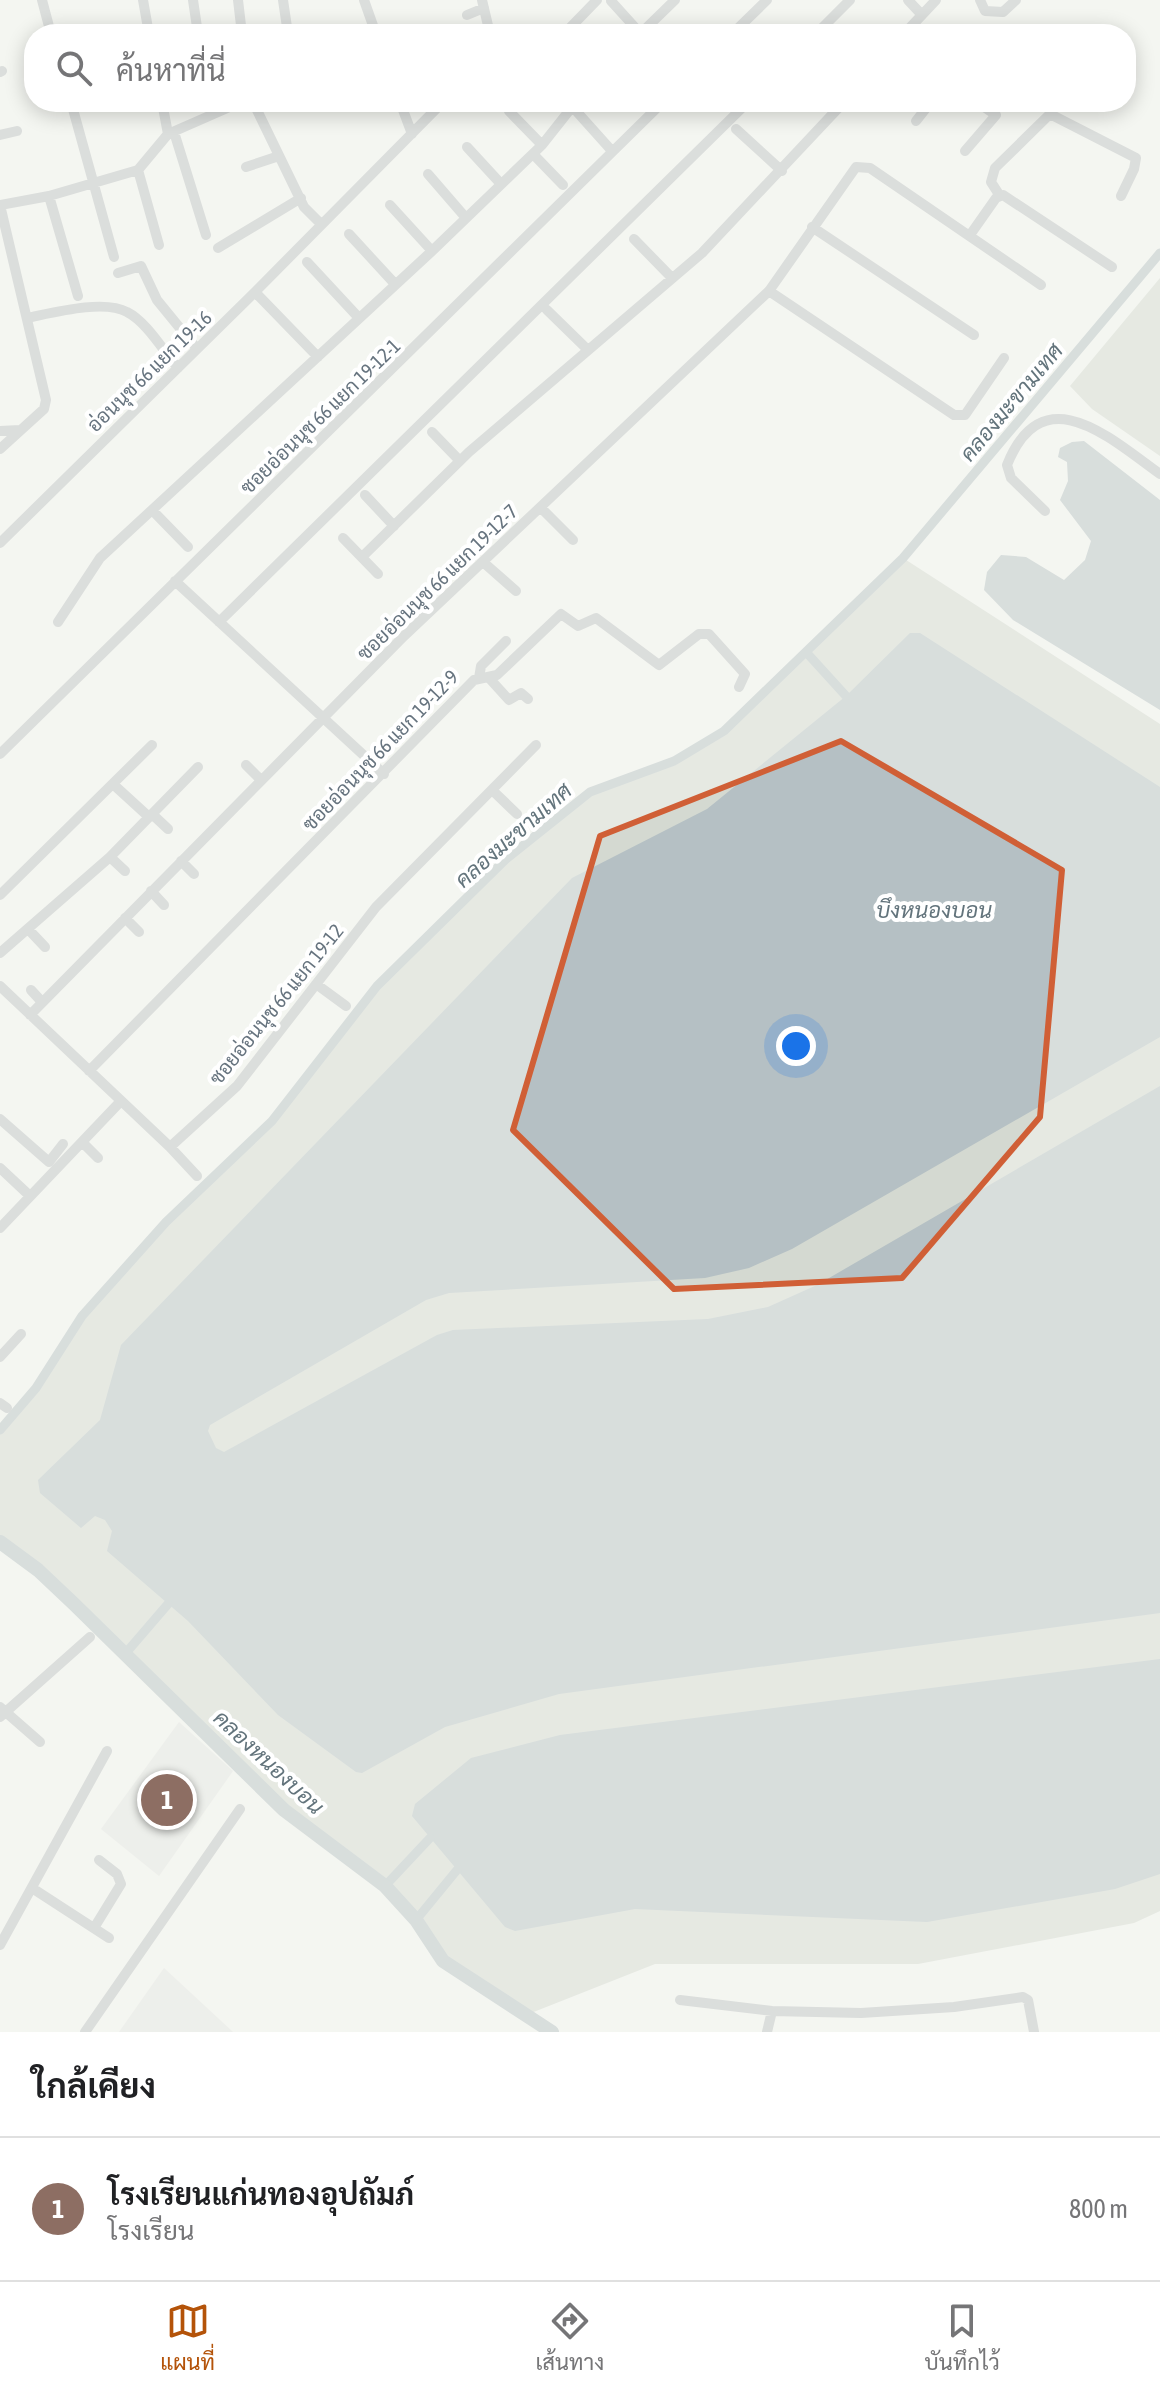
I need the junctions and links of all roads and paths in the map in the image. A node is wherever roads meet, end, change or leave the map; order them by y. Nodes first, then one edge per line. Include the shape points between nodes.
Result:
1 (42, 0) edge
2 (143, 0) edge
3 (193, 0) edge
4 (238, 0) edge
5 (283, 0) edge
6 (364, 0) edge
7 (597, 0) edge
8 (675, 0) edge
9 (767, 0) edge
10 (850, 0) edge
11 (908, 0) edge
12 (936, 0) edge
13 (980, 0) edge
14 (1016, 0) edge
15 (611, 1) edge
16 (483, 4) edge
17 (467, 15) dead end
18 (922, 15) junction
19 (48, 24) edge
20 (147, 24) edge
21 (197, 24) edge
22 (241, 24) edge
23 (287, 24) edge
24 (372, 24) edge
25 (488, 24) edge
26 (574, 24) edge
27 (631, 24) edge
28 (650, 24) edge
29 (742, 24) edge
30 (826, 24) edge
31 (913, 24) edge
32 (74, 112) edge
33 (165, 112) edge
34 (210, 112) edge
35 (220, 112) edge
36 (258, 112) edge
37 (404, 112) edge
38 (433, 112) edge
39 (510, 112) edge
40 (566, 112) edge
41 (579, 112) edge
42 (653, 112) edge
43 (738, 112) edge
44 (835, 112) edge
45 (923, 112) edge
46 (992, 112) edge
47 (211, 116) junction
48 (916, 121) dead end
49 (736, 129) dead end
50 (17, 131) dead end
51 (171, 133) junction
52 (412, 134) junction
53 (0, 135) edge
54 (542, 145) junction
55 (467, 147) dead end
56 (612, 151) junction
57 (965, 151) dead end
58 (533, 154) junction
59 (279, 156) junction
60 (246, 167) dead end
61 (138, 170) junction
62 (782, 171) junction
63 (428, 174) dead end
64 (94, 184) junction
65 (501, 184) junction
66 (563, 185) dead end
67 (49, 196) junction
68 (1000, 196) junction
69 (1121, 196) dead end
70 (301, 198) junction
71 (0, 205) edge
72 (390, 205) dead end
73 (466, 218) junction
74 (321, 224) junction
75 (812, 227) junction
76 (349, 234) dead end
77 (206, 235) dead end
78 (970, 235) junction
79 (634, 239) dead end
80 (159, 245) dead end
81 (218, 248) dead end
82 (432, 251) junction
83 (114, 257) dead end
84 (307, 262) dead end
85 (1112, 267) dead end
86 (118, 273) dead end
87 (672, 278) junction
88 (395, 284) junction
89 (1041, 285) dead end
90 (769, 291) junction
91 (255, 292) junction
92 (78, 296) dead end
93 (547, 310) dead end
94 (27, 318) junction
95 (359, 318) junction
96 (974, 335) dead end
97 (197, 349) junction
98 (588, 350) junction
99 (318, 357) junction
100 (1004, 358) dead end
101 (178, 368) junction
102 (20, 430) junction
103 (0, 431) edge
104 (432, 432) dead end
105 (0, 449) edge
106 (460, 461) junction
107 (1160, 474) edge
108 (365, 495) dead end
109 (541, 508) junction
110 (153, 511) junction
111 (1045, 511) dead end
112 (394, 526) junction
113 (343, 538) dead end
114 (573, 540) dead end
115 (0, 543) edge
116 (188, 547) dead end
117 (362, 557) junction
118 (483, 562) junction
119 (378, 574) dead end
120 (175, 581) junction
121 (516, 591) dead end
122 (58, 622) dead end
123 (219, 622) junction
124 (506, 641) dead end
125 (484, 678) junction
126 (739, 687) dead end
127 (528, 699) dead end
128 (322, 718) junction
129 (152, 745) dead end
130 (536, 745) dead end
131 (0, 754) edge
132 (246, 765) dead end
133 (198, 767) dead end
134 (384, 774) junction
135 (261, 780) junction
136 (114, 785) junction
137 (492, 790) junction
138 (517, 814) dead end
139 (150, 816) junction
140 (168, 829) dead end
141 (110, 857) junction
142 (181, 861) junction
143 (125, 871) dead end
144 (194, 874) dead end
145 (151, 891) junction
146 (0, 895) edge
147 (164, 905) dead end
148 (125, 918) junction
149 (28, 929) junction
150 (139, 932) dead end
151 (45, 947) dead end
152 (0, 953) edge
153 (316, 984) junction
154 (0, 986) edge
155 (31, 990) dead end
156 (42, 1002) junction
157 (346, 1006) dead end
158 (30, 1015) junction
159 (89, 1071) junction
160 (120, 1102) junction
161 (0, 1119) edge
162 (82, 1142) junction
163 (63, 1144) dead end
164 (170, 1147) junction
165 (98, 1158) dead end
166 (0, 1168) edge
167 (197, 1176) dead end
168 (30, 1196) junction
169 (0, 1228) edge
170 (21, 1334) dead end
171 (0, 1357) edge
172 (90, 1637) dead end
173 (3, 1711) edge
174 (40, 1742) dead end
175 (107, 1751) dead end
176 (240, 1809) dead end
177 (99, 1860) dead end
178 (32, 1888) junction
179 (94, 1928) junction
180 (109, 1938) dead end
181 (0, 1945) edge
182 (680, 2000) dead end
183 (772, 2011) junction
184 (85, 2032) edge
185 (770, 2032) edge
186 (1034, 2032) edge

1 - 19 street
2 - 20 street
3 - 21 street
4 - 22 street
5 - 23 street
6 - 24 street
7 - 26 street
8 - 28 street
9 - 29 street
10 - 30 street
11 - 18 street
12 - 18 street
13 - 14 street via 985,11 1003,12
15 - 27 street
16 - 17 street
16 - 25 street
18 - 31 street
32 - 64 street
33 - 51 street
34 - 47 street
35 - 47 street
36 - 59 street
37 - 52 street
38 - 52 street, อ่อนนุช 66 แยก 19-16
39 - 54 street
40 - 54 street
41 - 56 street
42 - 56 street, ซอยอ่อนนุช 66 แยก 19-12-1
43 - 123 street
44 - 62 street
45 - 48 street
46 - 57 street via 996,115
47 - 51 street
49 - 62 street
50 - 53 street
51 - 61 street
51 - 77 street
52 - 74 street, อ่อนนุช 66 แยก 19-16
54 - 58 street
55 - 65 street
56 - 120 street, ซอยอ่อนนุช 66 แยก 19-12-1
58 - 65 street
58 - 66 street
59 - 60 street
59 - 70 street
61 - 64 street
61 - 80 street
62 - 87 street
63 - 73 street
64 - 67 street
64 - 83 street
65 - 73 street
67 - 71 street
67 - 92 street
68 - 69 street via 991,182 995,168 1050,114 1136,158
68 - 78 street
68 - 85 street
70 - 74 street
70 - 81 street
71 - 94 street
72 - 82 street
73 - 82 street
74 - 91 street, อ่อนนุช 66 แยก 19-16
75 - 78 street, ซอยอ่อนนุช 66 แยก 19-12-7 via 856,167 870,168
75 - 90 street, ซอยอ่อนนุช 66 แยก 19-12-7
75 - 96 street
76 - 88 street
78 - 89 street
79 - 87 street
82 - 88 street
84 - 95 street
86 - 97 street via 141,266 157,300
87 - 98 street
88 - 95 street
90 - 100 street via 954,415 965,415
90 - 109 street, ซอยอ่อนนุช 66 แยก 19-12-7
91 - 97 street, อ่อนนุช 66 แยก 19-16
91 - 99 street
93 - 98 street
94 - 101 street via 67,310 123,310
94 - 102 street via 46,400 44,409
95 - 99 street
97 - 101 street, อ่อนนุช 66 แยก 19-16
98 - 106 street
99 - 110 street
101 - 115 street, อ่อนนุช 66 แยก 19-16
102 - 103 street
102 - 105 street
104 - 106 street
106 - 112 street
107 - 111 street via 1086,425 1067,416 1047,420 1022,439 1007,465 1011,478
108 - 112 street
109 - 114 street
109 - 118 street, ซอยอ่อนนุช 66 แยก 19-12-7
110 - 116 street
110 - 122 street via 100,558
112 - 117 street
113 - 117 street
117 - 119 street
118 - 121 street
118 - 128 street, ซอยอ่อนนุช 66 แยก 19-12-7
120 - 123 street
120 - 131 street, ซอยอ่อนนุช 66 แยก 19-12-1
123 - 128 street
124 - 125 street via 481,666
125 - 126 street, ซอยอ่อนนุช 66 แยก 19-12-9 via 563,614 578,626 596,618 659,665 699,634 709,634 745,674
125 - 127 street via 509,700 521,693
125 - 134 street, ซอยอ่อนนุช 66 แยก 19-12-9
128 - 134 street
128 - 135 street, ซอยอ่อนนุช 66 แยก 19-12-7
129 - 136 street
130 - 137 street, ซอยอ่อนนุช 66 แยก 19-12
132 - 135 street
133 - 139 street
134 - 159 street, ซอยอ่อนนุช 66 แยก 19-12-9
135 - 142 street, ซอยอ่อนนุช 66 แยก 19-12-7
136 - 139 street
136 - 146 street
137 - 138 street
137 - 153 street, ซอยอ่อนนุช 66 แยก 19-12 via 376,907
139 - 140 street
139 - 141 street
141 - 143 street
141 - 149 street
142 - 144 street
142 - 145 street, ซอยอ่อนนุช 66 แยก 19-12-7
145 - 147 street
145 - 148 street, ซอยอ่อนนุช 66 แยก 19-12-7
148 - 150 street
148 - 156 street, ซอยอ่อนนุช 66 แยก 19-12-7
149 - 151 street
149 - 152 street
153 - 157 street
153 - 164 street, ซอยอ่อนนุช 66 แยก 19-12 via 237,1086
154 - 158 street
155 - 156 street
156 - 158 street, ซอยอ่อนนุช 66 แยก 19-12-7
158 - 159 street
159 - 160 street
160 - 162 street
160 - 164 street
161 - 163 street via 49,1162
162 - 165 street
162 - 168 street
164 - 167 street
166 - 168 street
168 - 169 street
170 - 171 street
172 - 173 street
173 - 174 street
175 - 178 street
176 - 184 street
177 - 179 street via 121,1884
178 - 179 street
178 - 181 street
179 - 180 street
182 - 183 street
183 - 185 street
183 - 186 street via 861,2013 1020,1996 1028,2000

